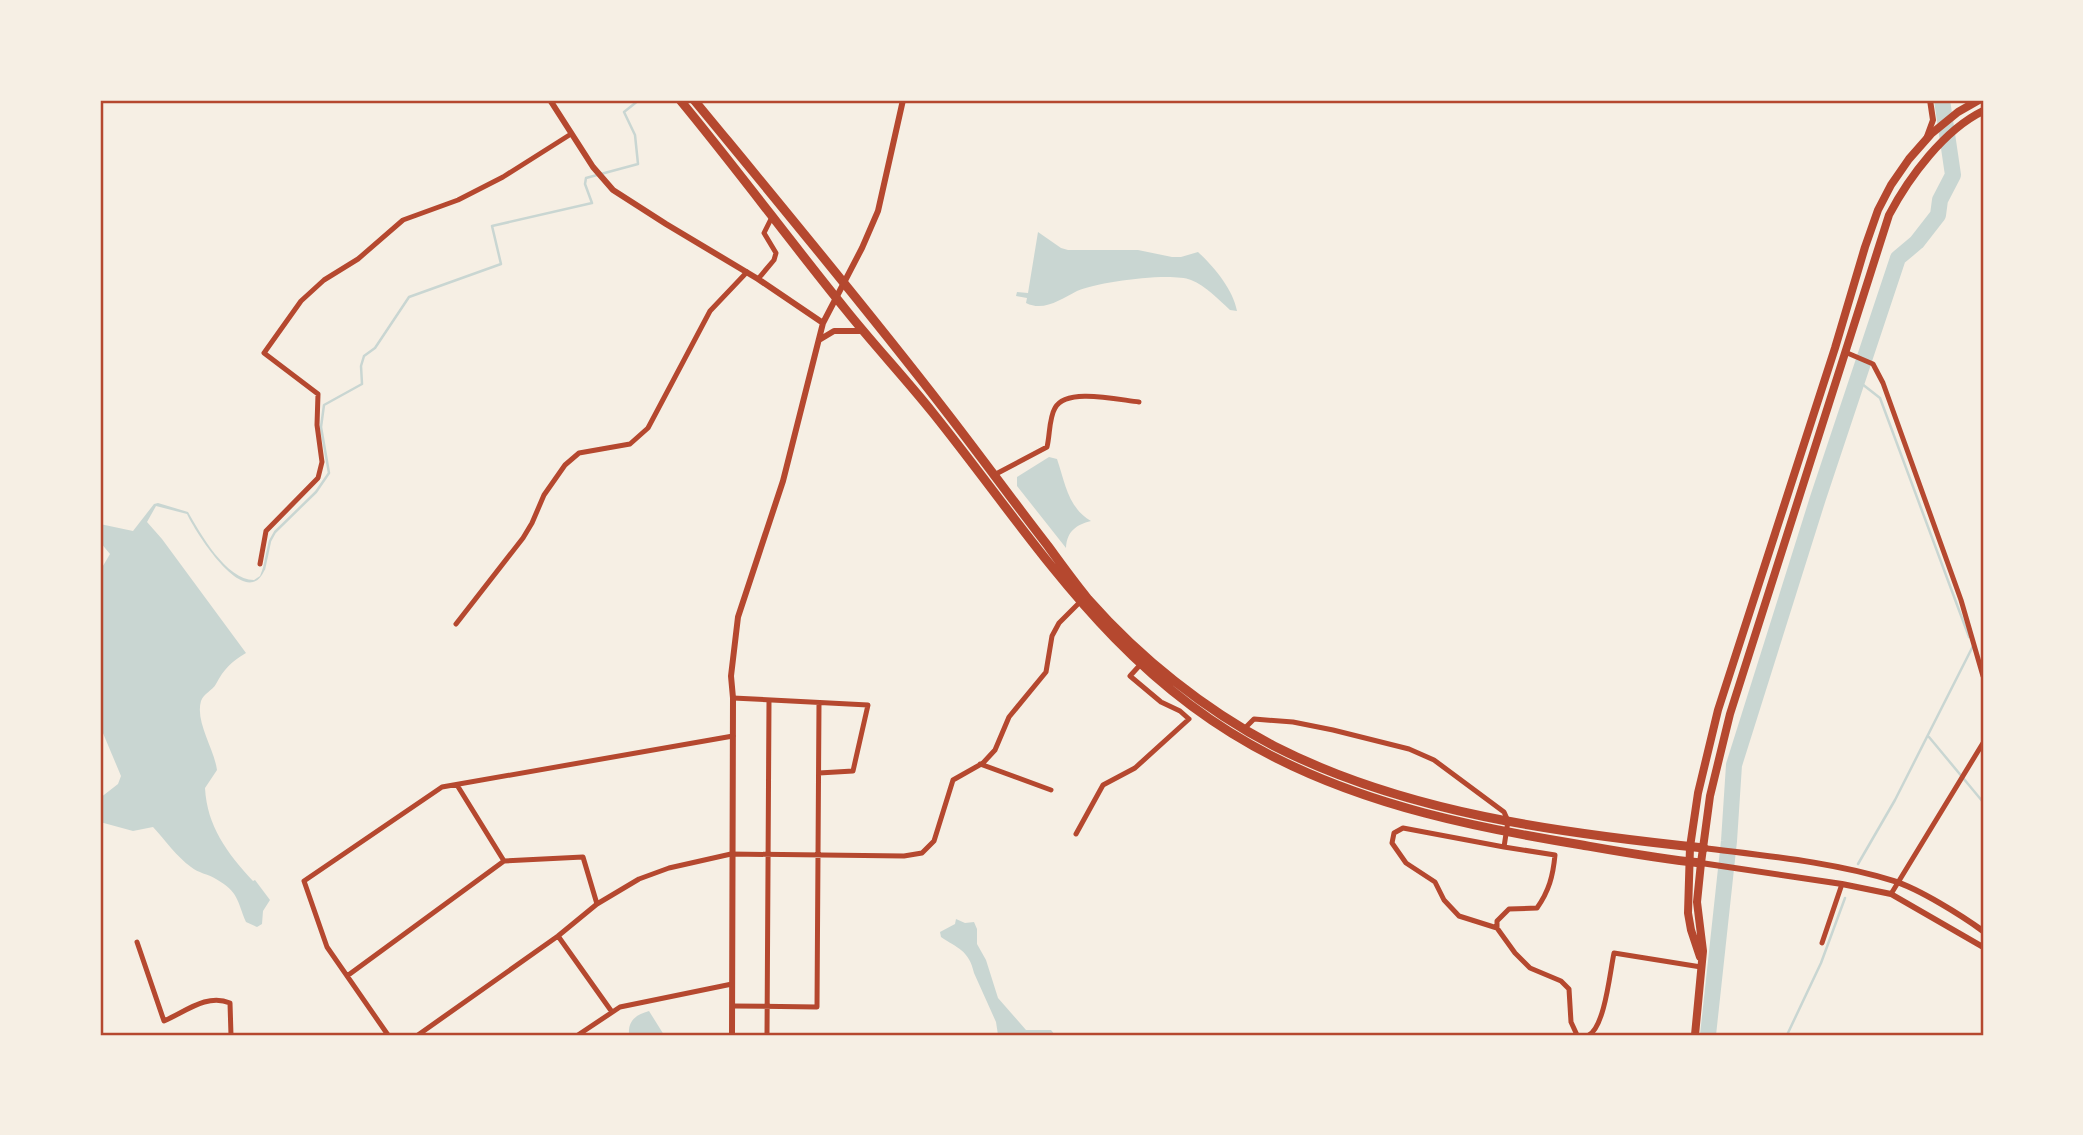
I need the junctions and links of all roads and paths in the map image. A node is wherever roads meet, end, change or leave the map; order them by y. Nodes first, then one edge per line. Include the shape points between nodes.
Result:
1 (550, 100) edge
2 (680, 100) edge
3 (694, 100) edge
4 (903, 100) edge
5 (1930, 100) edge
6 (1979, 100) edge
7 (1983, 111) edge
8 (571, 134) junction
9 (1929, 137) junction
10 (772, 217) junction
11 (747, 272) junction
12 (758, 279) junction
13 (843, 284) junction
14 (835, 296) junction
15 (823, 323) junction
16 (863, 331) junction
17 (819, 340) junction
18 (1835, 348) junction
19 (1850, 354) junction
20 (1139, 402) dead end
21 (994, 475) junction
22 (260, 564) dead end
23 (1083, 599) junction
24 (456, 624) dead end
25 (1140, 665) junction
26 (1983, 677) edge
27 (733, 698) junction
28 (769, 701) junction
29 (819, 703) junction
30 (1244, 729) junction
31 (733, 736) junction
32 (1983, 743) edge
33 (980, 764) junction
34 (819, 773) junction
35 (457, 785) junction
36 (1051, 790) dead end
37 (1508, 821) junction
38 (1506, 833) junction
39 (1076, 834) dead end
40 (1504, 847) junction
41 (1690, 847) junction
42 (1704, 848) junction
43 (819, 853) junction
44 (732, 854) junction
45 (768, 854) junction
46 (504, 860) junction
47 (1690, 862) junction
48 (1701, 863) junction
49 (1897, 882) junction
50 (1842, 884) junction
51 (1891, 894) junction
52 (597, 904) junction
53 (1497, 928) junction
54 (1983, 931) edge
55 (558, 936) junction
56 (137, 942) dead end
57 (1822, 943) dead end
58 (1983, 947) edge
59 (1701, 967) junction
60 (347, 976) junction
61 (732, 984) junction
62 (733, 1006) junction
63 (767, 1007) junction
64 (611, 1012) junction
65 (231, 1035) edge
66 (388, 1035) edge
67 (418, 1035) edge
68 (578, 1035) edge
69 (732, 1035) edge
70 (767, 1035) edge
71 (1577, 1035) edge
72 (1589, 1035) edge
73 (1695, 1035) edge

1 - 8 street
2 - 10 highway
3 - 13 highway
4 - 13 street via 878,211
5 - 9 street via 1933,120
6 - 9 main road
7 - 19 main road via 1936,149 1901,192 1889,215
8 - 11 street via 613,190
8 - 22 street via 458,200 403,220 301,301 264,353 318,394 322,462 318,478 267,531
9 - 18 main road via 1891,185 1878,210
10 - 12 street via 764,233 776,253
10 - 14 highway
11 - 12 street
11 - 24 street via 710,311 648,428 630,444 579,453 565,465 523,538
12 - 15 street
13 - 14 street
13 - 21 highway
14 - 15 street
14 - 16 highway
15 - 17 street
16 - 17 street via 834,331
16 - 23 highway via 1016,523
17 - 27 street via 783,481 738,617
18 - 19 street
18 - 41 main road via 1718,710
19 - 26 street via 1873,364 1883,383 1961,600
19 - 42 main road via 1730,714 1710,796
20 - 21 street via 1074,396 1062,401 1055,408 1047,447
21 - 23 highway
23 - 25 highway
23 - 30 highway via 1147,657
23 - 33 street via 1052,636 1046,673 1009,717 995,750
25 - 38 highway via 1197,709 1273,757 1380,799
25 - 39 street via 1130,676 1189,719 1135,768 1103,785
27 - 28 street
27 - 31 street
28 - 29 street
28 - 45 street
29 - 34 street
29 - 34 street via 868,705 853,771
30 - 37 highway via 1311,763 1386,791
30 - 37 street via 1254,719 1293,722 1409,750 1434,760 1504,812
31 - 35 street
31 - 44 street
32 - 49 street
33 - 36 street
33 - 43 street via 953,780 934,841 922,853
34 - 43 street
35 - 46 street
35 - 60 street via 442,787 304,881 327,947
37 - 38 street
37 - 41 highway
38 - 40 street
38 - 47 highway
40 - 53 street via 1555,855 1546,896 1536,908 1509,909 1497,920
40 - 53 street via 1403,828 1394,833 1392,843 1406,863 1435,882 1459,916
41 - 42 highway
41 - 47 main road
42 - 48 main road
42 - 49 street
43 - 45 street
43 - 63 street via 817,1007
44 - 45 street
44 - 52 street via 639,879
44 - 61 street
45 - 63 street
46 - 52 street via 583,857
46 - 60 street
47 - 48 highway
47 - 59 main road via 1689,921
48 - 50 street
48 - 59 main road via 1697,902
49 - 51 street
49 - 54 street
50 - 51 street
50 - 57 street
51 - 58 street
52 - 55 street
53 - 71 street via 1530,968 1569,989
55 - 64 street
55 - 67 street
56 - 65 street via 163,1021 205,1001 222,999 230,1003
59 - 72 street via 1614,953 1602,1014 1595,1032
59 - 73 main road
60 - 66 street
61 - 62 street
61 - 64 street
62 - 63 street
62 - 69 street
63 - 70 street
64 - 68 street

